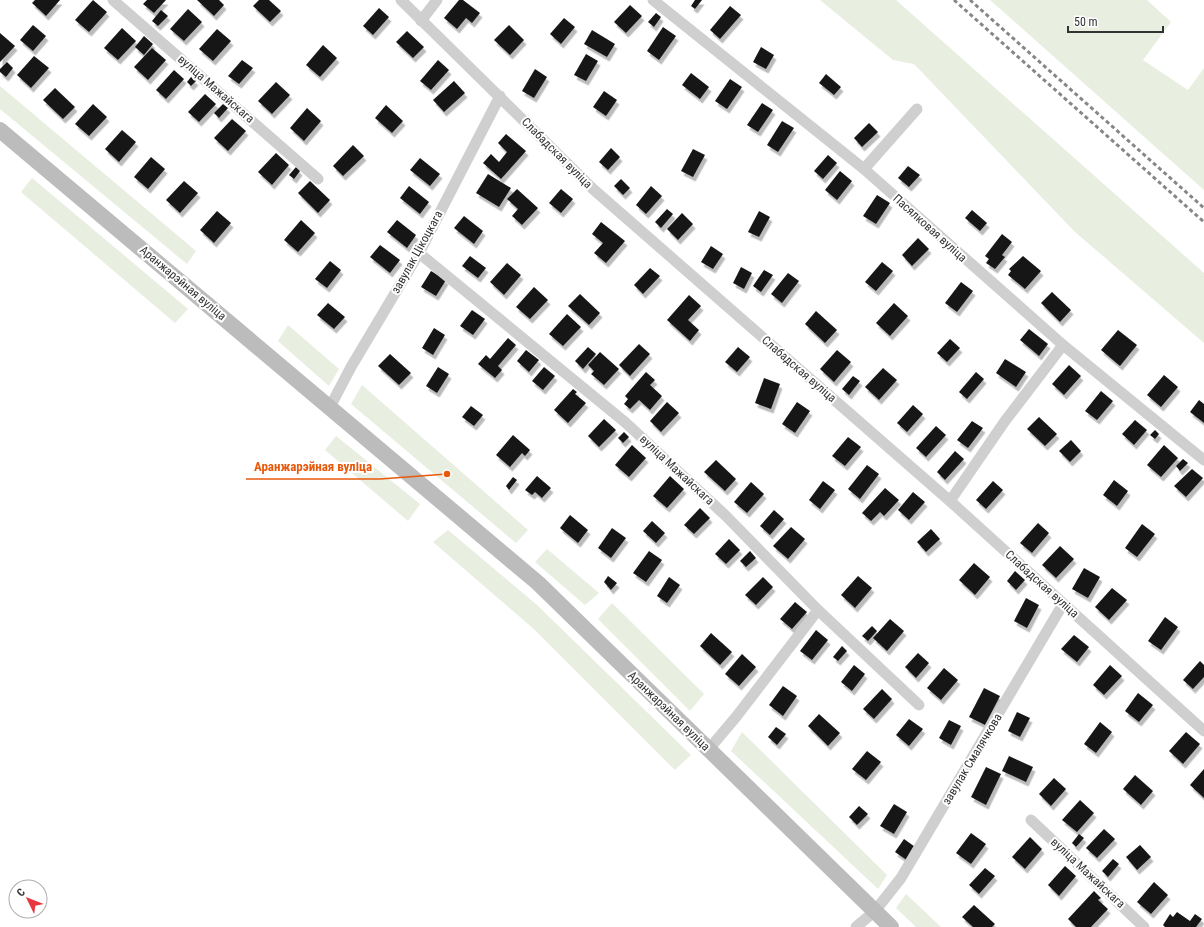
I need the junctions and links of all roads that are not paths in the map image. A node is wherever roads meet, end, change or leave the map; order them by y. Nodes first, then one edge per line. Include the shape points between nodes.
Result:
1 (113, 0) edge
2 (401, 0) edge
3 (437, 0) edge
4 (653, 0) edge
5 (421, 21) junction
6 (500, 96) junction
7 (917, 109) dead end
8 (0, 130) edge
9 (864, 169) junction
10 (318, 179) dead end
11 (419, 253) junction
12 (1063, 345) junction
13 (330, 407) junction
14 (1204, 460) edge
15 (950, 501) junction
16 (1063, 604) junction
17 (818, 610) junction
18 (919, 706) dead end
19 (1204, 732) edge
20 (709, 749) junction
21 (1031, 820) dead end
22 (875, 911) junction
23 (856, 927) edge
24 (892, 927) edge
25 (1144, 927) edge

1 - 10 street, вуліца Мажайскага
2 - 5 street, Слабадская вуліца
3 - 5 street
4 - 9 street, Пасялковая вуліца
5 - 6 street, Слабадская вуліца
6 - 11 street, завулак Цікоцкага
6 - 15 street, Слабадская вуліца via 593,189
7 - 9 street
8 - 13 main road, Аранжарэйная вуліца
9 - 12 street, Пасялковая вуліца
11 - 13 street, завулак Цікоцкага
11 - 17 street, вуліца Мажайскага via 626,423 726,516
12 - 14 street, Пасялковая вуліца
12 - 15 street
13 - 20 main road, Аранжарэйная вуліца via 538,583
15 - 16 street, Слабадская вуліца
16 - 19 street, Слабадская вуліца
16 - 22 street, завулак Смалячкова via 902,878
17 - 18 street, вуліца Мажайскага
17 - 20 street
20 - 22 main road, Аранжарэйная вуліца
21 - 25 street, вуліца Мажайскага
22 - 23 street, завулак Смалячкова
22 - 24 main road, Аранжарэйная вуліца

